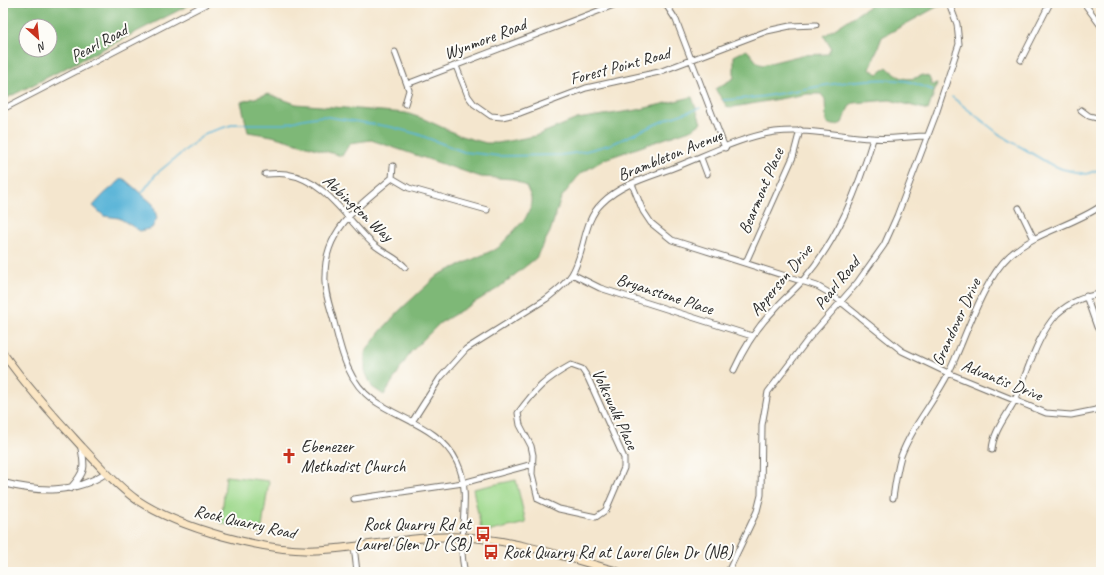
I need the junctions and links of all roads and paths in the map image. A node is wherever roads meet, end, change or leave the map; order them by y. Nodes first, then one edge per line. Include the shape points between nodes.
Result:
1 (208, 3) edge
2 (619, 3) edge
3 (665, 3) edge
4 (949, 3) edge
5 (1050, 3) edge
6 (1084, 3) edge
7 (1100, 23) edge
8 (816, 25) dead end
9 (394, 52) dead end
10 (692, 60) junction
11 (1021, 60) dead end
12 (456, 66) junction
13 (407, 84) junction
14 (405, 104) dead end
15 (3, 109) edge
16 (1082, 110) dead end
17 (1101, 119) edge
18 (800, 130) junction
19 (928, 136) junction
20 (873, 139) junction
21 (724, 148) junction
22 (701, 158) junction
23 (392, 166) dead end
24 (265, 174) dead end
25 (707, 174) dead end
26 (392, 178) junction
27 (632, 184) junction
28 (1101, 206) edge
29 (1019, 208) dead end
30 (486, 210) dead end
31 (348, 217) junction
32 (1034, 239) junction
33 (746, 262) junction
34 (405, 267) dead end
35 (572, 274) junction
36 (803, 280) junction
37 (1101, 294) edge
38 (1086, 296) junction
39 (842, 302) junction
40 (1101, 333) edge
41 (752, 336) junction
42 (3, 353) edge
43 (734, 370) dead end
44 (948, 373) junction
45 (1014, 401) junction
46 (1101, 409) edge
47 (412, 422) junction
48 (81, 446) junction
49 (992, 450) dead end
50 (533, 464) junction
51 (106, 473) junction
52 (3, 483) edge
53 (463, 483) junction
54 (71, 488) junction
55 (894, 498) dead end
56 (354, 500) dead end
57 (464, 537) junction
58 (354, 546) junction
59 (357, 572) edge
60 (465, 572) edge
61 (619, 572) edge
62 (728, 572) edge

1 - 15 street, Pearl Road
2 - 12 street, Wynmore Road
3 - 10 street via 676,20
4 - 19 street, Pearl Road via 957,24 958,44
5 - 11 street
6 - 7 street
8 - 10 street, Forest Point Road via 790,26 767,31
9 - 13 street
10 - 12 street, Forest Point Road via 659,72 586,88 520,113 502,117 491,116 474,104
10 - 21 street
12 - 13 street, Wynmore Road
13 - 14 street
16 - 17 street
18 - 20 street, Brambleton Avenue
18 - 21 street, Brambleton Avenue via 759,135
18 - 33 street, Bearmont Place via 793,157
19 - 20 street, Brambleton Avenue
19 - 39 street, Pearl Road via 898,216 884,245
20 - 36 street, Apperson Drive via 861,177 843,219
21 - 22 street, Brambleton Avenue
22 - 25 street
22 - 27 street, Brambleton Avenue
23 - 26 street
24 - 31 street, Abbington Way via 286,174 309,182 324,192
26 - 30 street via 409,188
26 - 31 street
27 - 33 street, Advantis Drive via 651,223 672,240
27 - 35 street, Brambleton Avenue via 615,192 594,214 586,228
28 - 32 street, Grandover Drive via 1076,221
29 - 32 street
31 - 34 street, Abbington Way via 374,245
31 - 47 street via 329,250 325,277 344,360 355,382 364,392 373,400
32 - 44 street, Grandover Drive via 1019,248 997,270
33 - 36 street, Advantis Drive
35 - 41 street, Bryanstone Place via 600,288
35 - 47 street, Brambleton Avenue via 546,299 466,349 440,378
36 - 39 street, Advantis Drive via 827,291
36 - 41 street, Apperson Drive via 772,311
37 - 38 street
38 - 40 street
38 - 45 street via 1067,306 1051,322
39 - 44 street, Advantis Drive via 888,342
39 - 62 street, Pearl Road via 809,338 768,392 762,425 761,494 757,511
41 - 43 street, Apperson Drive
42 - 48 main road, Rock Quarry Road via 32,392
44 - 45 street, Advantis Drive
44 - 55 street, Grandover Drive via 906,444 896,477
45 - 46 street, Advantis Drive via 1057,415
45 - 49 street via 995,435
47 - 53 street via 448,448 457,462
48 - 51 main road, Rock Quarry Road
48 - 54 street via 83,471
50 - 50 street, Volkswalk Place via 532,474 538,499 559,509 596,517 606,510 624,468 624,458 582,369 571,366 547,379 534,391 518,413 520,425 531,446
50 - 53 street
51 - 54 street via 88,483
51 - 58 main road, Rock Quarry Road via 128,494 157,512 182,523 231,538 296,550
52 - 54 street via 47,491
53 - 56 street
53 - 57 street
57 - 58 main road, Rock Quarry Road via 413,538
57 - 60 street via 462,555
57 - 61 main road, Rock Quarry Road via 526,548
58 - 59 street

